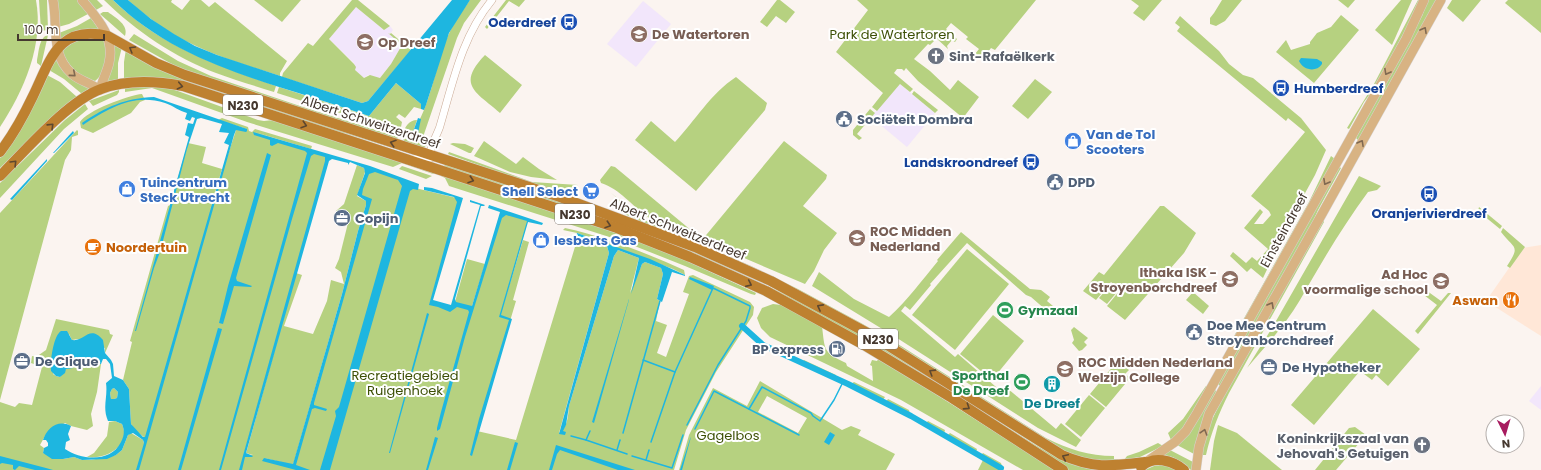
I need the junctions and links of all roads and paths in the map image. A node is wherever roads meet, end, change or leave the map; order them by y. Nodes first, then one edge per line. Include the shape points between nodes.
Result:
1 (53, 0) edge
2 (82, 0) edge
3 (492, 0) edge
4 (1424, 0) edge
5 (1440, 0) edge
6 (108, 36) junction
7 (57, 48) junction
8 (100, 90) junction
9 (0, 152) edge
10 (432, 156) junction
11 (409, 160) junction
12 (434, 168) junction
13 (0, 176) edge
14 (1144, 464) edge
15 (1063, 470) edge
16 (1184, 470) edge
17 (1196, 470) edge

1 - 7 main road
2 - 6 main road
3 - 10 street via 474,26 461,54
4 -> 14 main road, Einsteindreef via 1406,39 1197,413 1186,431 1175,442
17 -> 5 main road, Einsteindreef via 1199,447 1209,414
6 - 7 highway, N230 via 91,33 75,36
6 - 8 main road via 110,55
10 -> 6 highway, Albert Schweitzerdreef / N230 via 185,75 156,63
7 -> 8 main road via 63,64 73,74
7 - 9 highway, N230 via 22,118
8 -> 11 highway, Albert Schweitzerdreef / N230 via 142,82 183,86
13 -> 8 highway, N230 via 64,114
10 - 11 street
10 - 12 street
14 -> 10 highway, Albert Schweitzerdreef / N230 via 1103,466 1072,460 1044,445 873,336 771,281 695,246 621,218
11 - 12 highway, Albert Schweitzerdreef / N230
12 -> 15 highway, Albert Schweitzerdreef / N230 via 617,228 766,291 864,345 952,398
14 - 16 highway, N230 via 1164,460 1173,462

